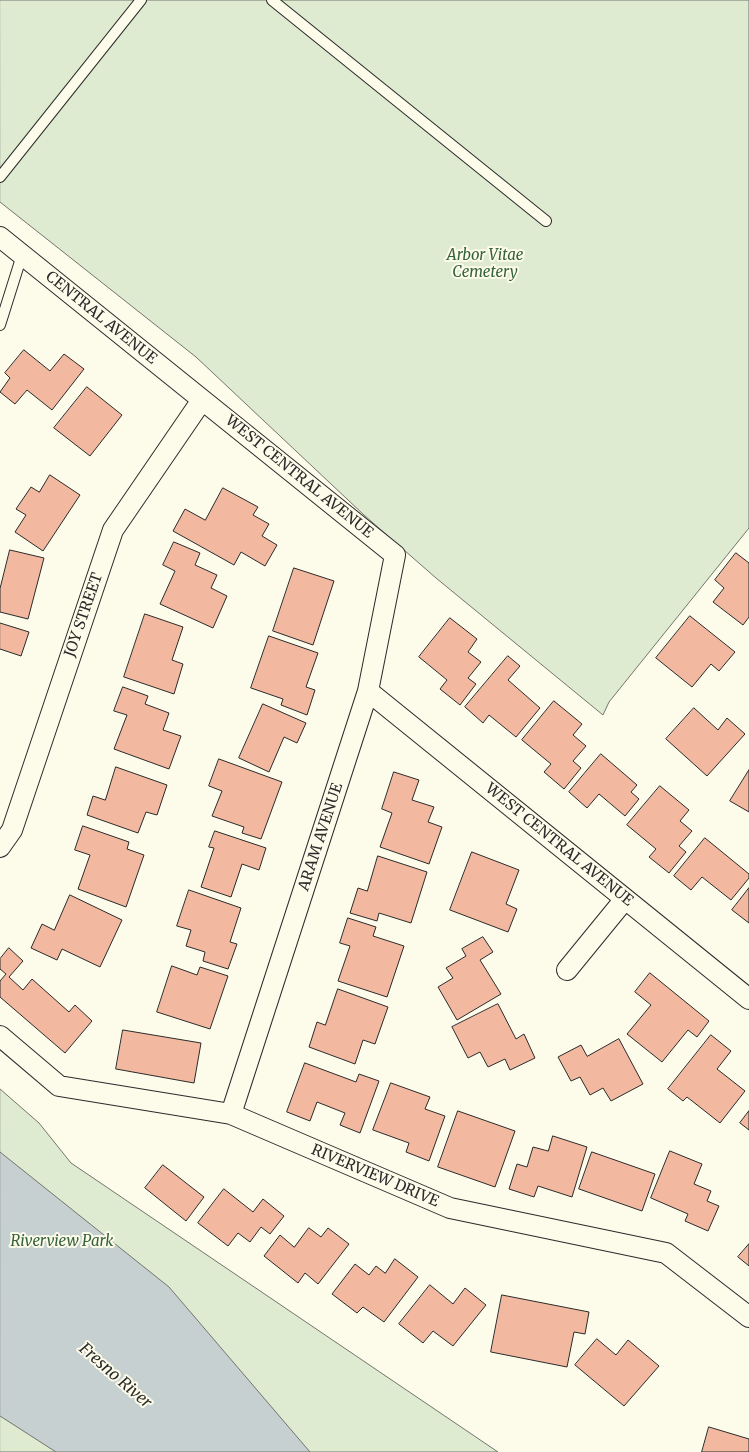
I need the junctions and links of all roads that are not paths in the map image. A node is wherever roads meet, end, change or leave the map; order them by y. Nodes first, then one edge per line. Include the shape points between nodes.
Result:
1 (141, 0) edge
2 (272, 0) edge
3 (0, 177) edge
4 (546, 221) dead end
5 (0, 238) edge
6 (22, 255) junction
7 (0, 325) edge
8 (202, 400) junction
9 (395, 555) joint
10 (368, 691) junction
11 (0, 847) edge
12 (626, 899) junction
13 (567, 970) dead end
14 (749, 999) edge
15 (0, 1036) edge
16 (231, 1114) junction
17 (749, 1318) edge

1 - 3 lane
2 - 4 lane
5 - 6 street, CENTRAL AVENUE
6 - 7 lane
6 - 8 street, CENTRAL AVENUE
8 - 9 street, WEST CENTRAL AVENUE
8 - 11 street, JOY STREET via 113,530 12,830
9 - 10 street, ARAM AVENUE
10 - 12 street, WEST CENTRAL AVENUE
10 - 16 street, ARAM AVENUE
12 - 13 street
12 - 14 street, WEST CENTRAL AVENUE
15 - 16 street, RIVERVIEW DRIVE via 59,1086
16 - 17 street, RIVERVIEW DRIVE via 450,1208 666,1253

